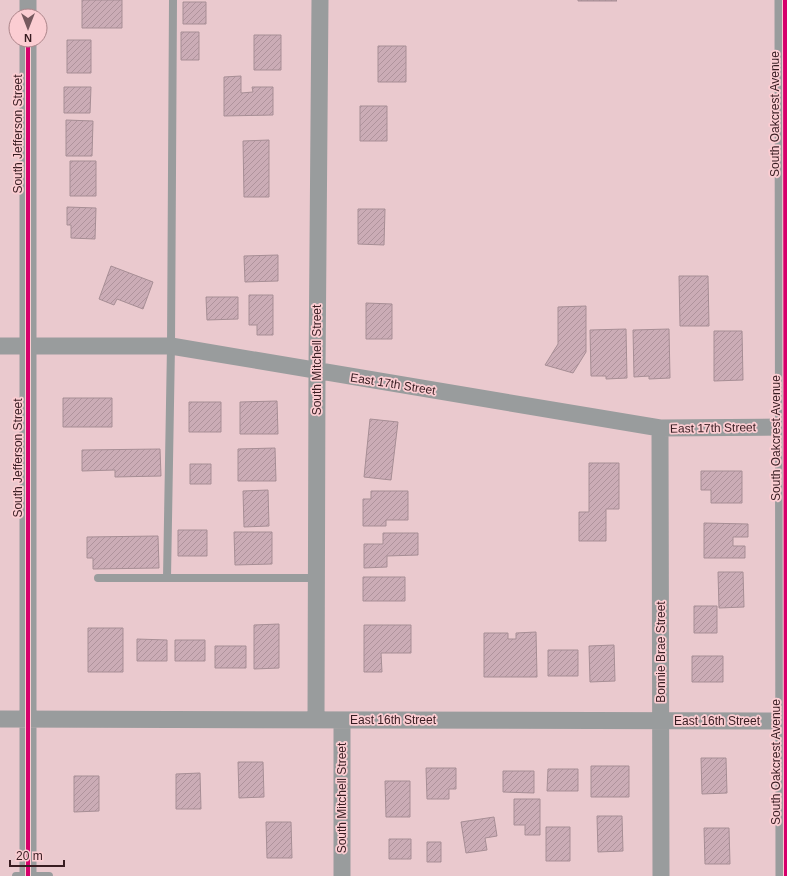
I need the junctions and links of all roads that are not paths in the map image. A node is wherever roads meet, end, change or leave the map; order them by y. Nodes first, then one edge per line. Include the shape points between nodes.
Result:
1 (173, 0) edge
2 (320, 0) edge
3 (785, 0) edge
4 (28, 48) edge
5 (0, 346) edge
6 (28, 346) junction
7 (171, 346) junction
8 (317, 371) junction
9 (786, 427) junction
10 (660, 428) junction
11 (98, 578) dead end
12 (167, 578) junction
13 (316, 578) junction
14 (0, 719) edge
15 (28, 719) junction
16 (316, 720) junction
17 (342, 720) junction
18 (661, 720) junction
19 (786, 721) edge
20 (16, 876) edge
21 (28, 876) edge
22 (50, 876) edge
23 (342, 876) edge
24 (662, 876) edge
25 (786, 876) edge

1 - 7 lane
2 - 8 street, South Mitchell Street
3 - 9 street, South Oakcrest Avenue
4 - 6 street, South Jefferson Street
5 - 6 street, East 17th Street
6 - 7 street, East 17th Street
6 - 15 street, South Jefferson Street
7 - 8 street, East 17th Street
7 - 12 lane
8 - 10 street, East 17th Street
8 - 13 street, South Mitchell Street
9 - 10 street, East 17th Street
9 - 19 street, South Oakcrest Avenue
10 - 18 street, Bonnie Brae Street
11 - 12 lane
12 - 13 lane
13 - 16 street, South Mitchell Street
14 - 15 street, East 16th Street
15 - 16 street, East 16th Street
15 - 21 street, South Jefferson Street
16 - 17 street, East 16th Street
17 - 18 street, East 16th Street
17 - 23 street, South Mitchell Street
18 - 19 street, East 16th Street
18 - 24 street, Bonnie Brae Street
19 - 25 street, South Oakcrest Avenue
20 - 21 lane
21 - 22 lane

